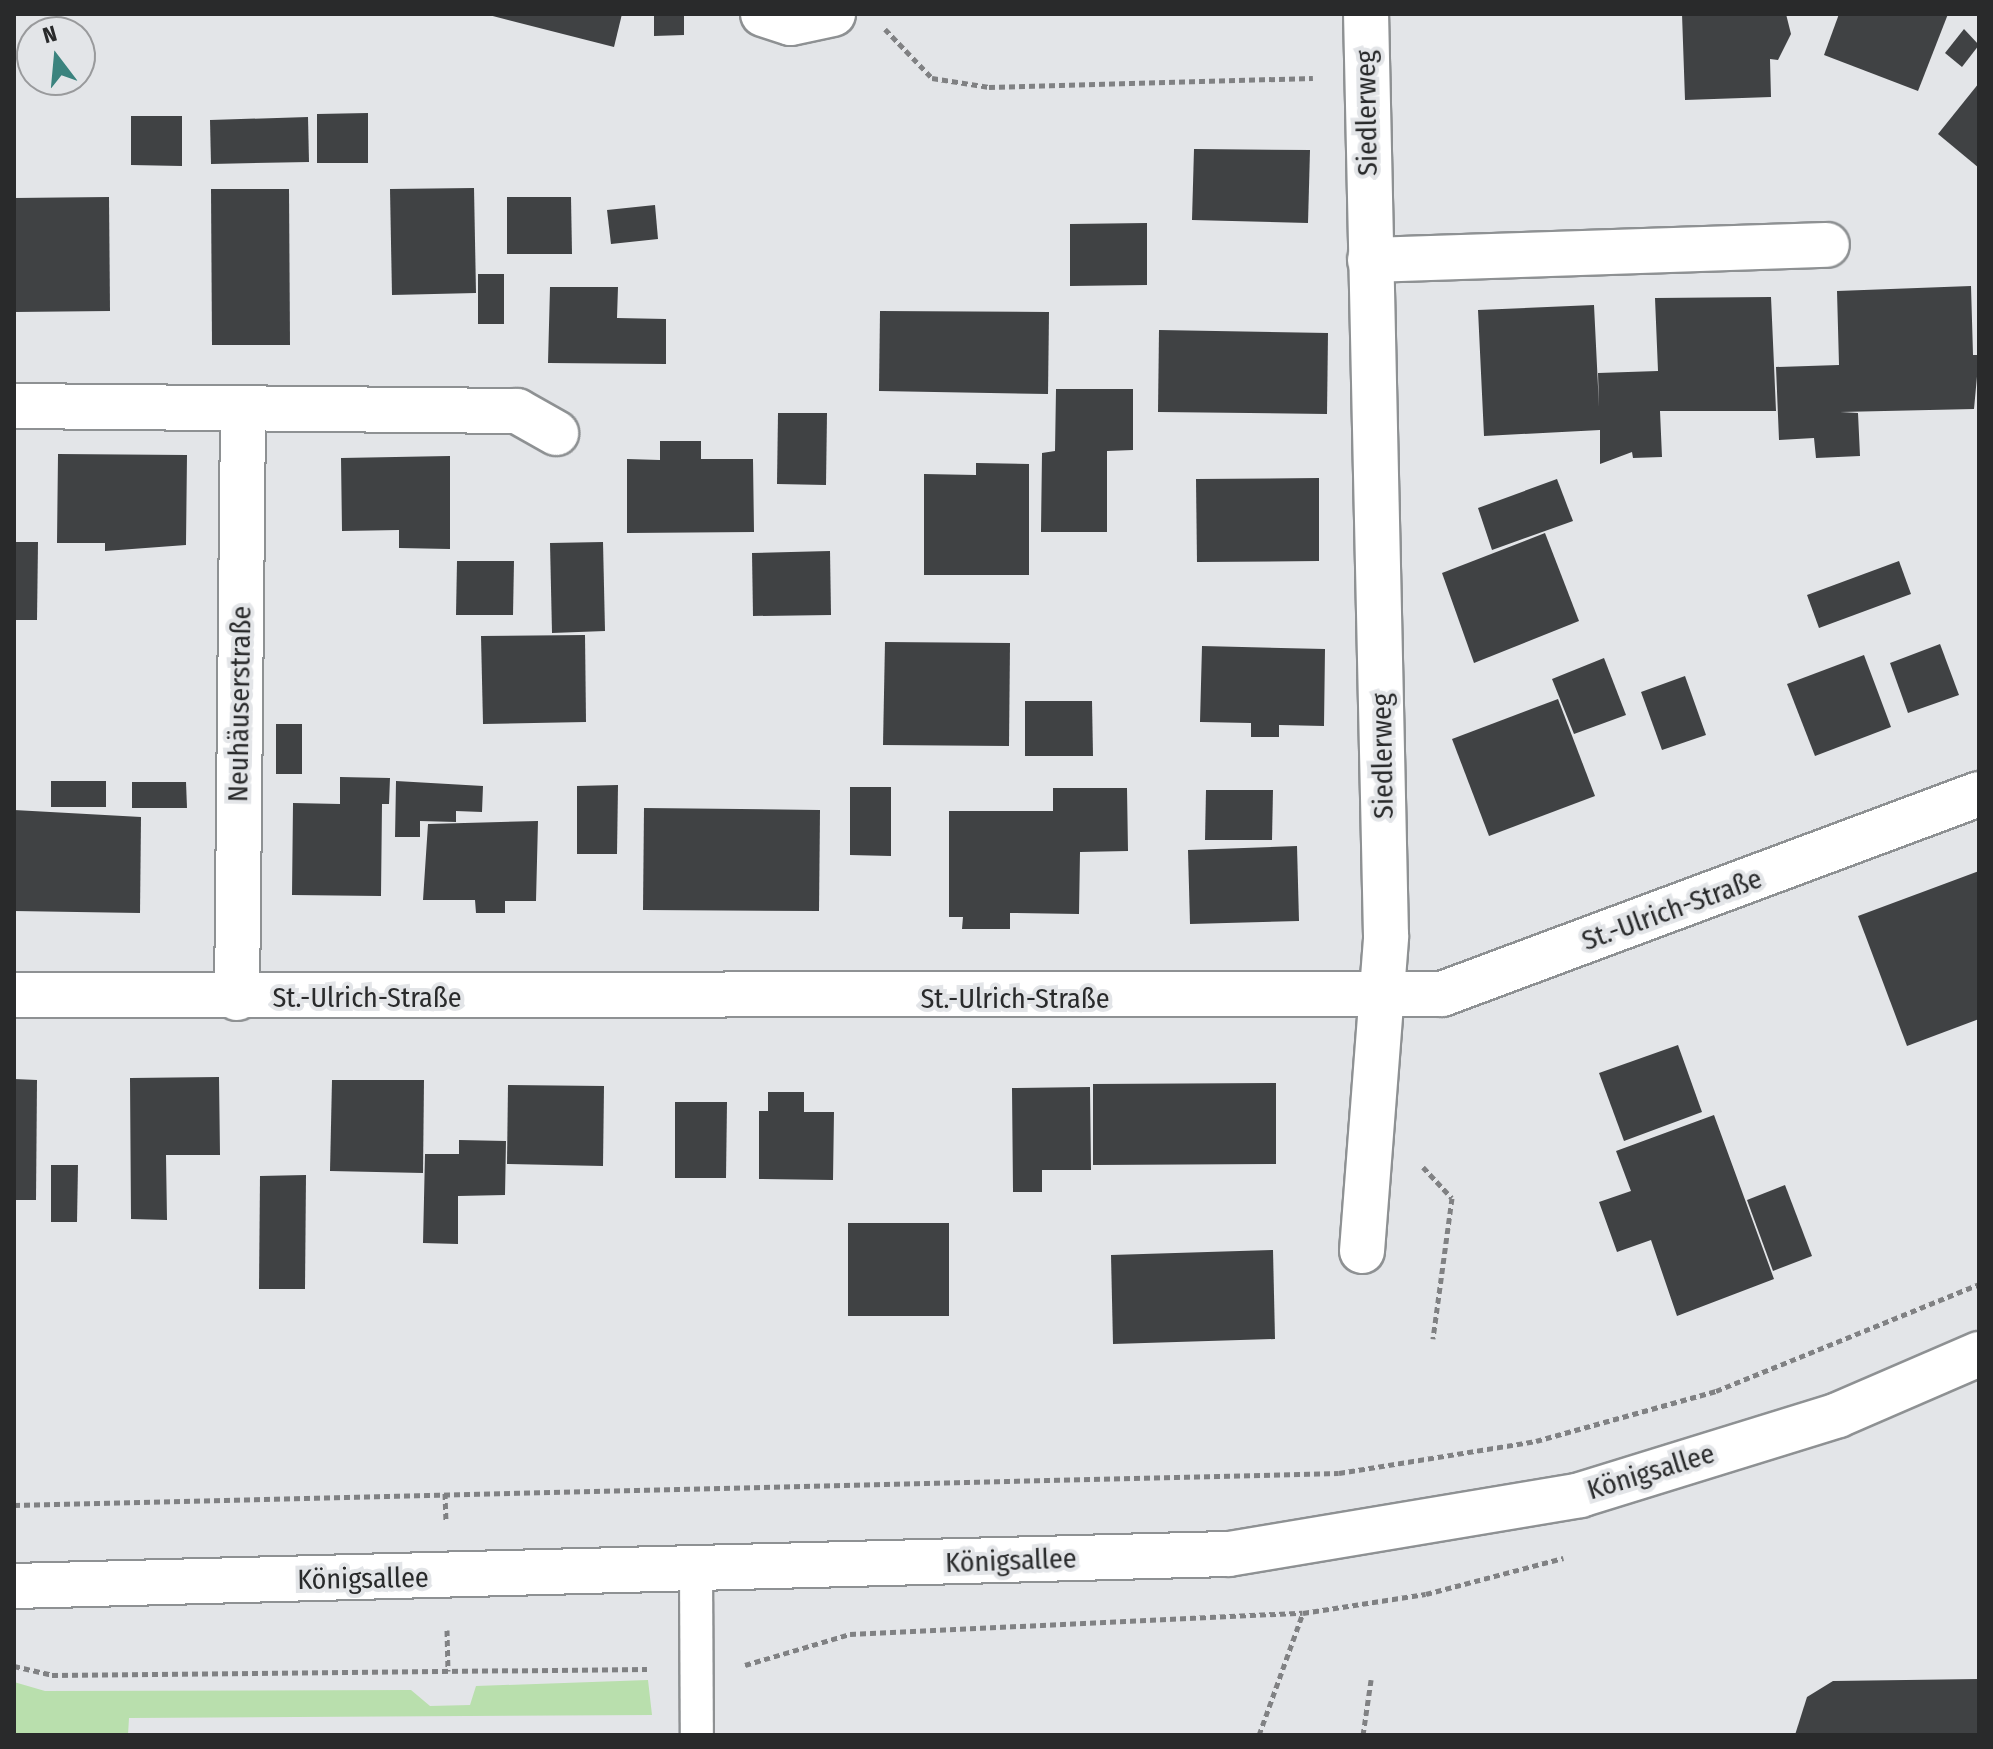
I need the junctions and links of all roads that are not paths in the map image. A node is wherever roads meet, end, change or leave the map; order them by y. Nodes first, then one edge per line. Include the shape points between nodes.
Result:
1 (763, 14) edge
2 (833, 14) edge
3 (1366, 14) edge
4 (1827, 245) dead end
5 (1370, 260) junction
6 (14, 406) edge
7 (243, 411) junction
8 (556, 433) dead end
9 (1979, 794) edge
10 (14, 995) edge
11 (237, 998) junction
12 (1380, 999) junction
13 (1362, 1251) dead end
14 (1979, 1354) edge
15 (696, 1571) junction
16 (14, 1586) edge
17 (697, 1735) edge

1 - 2 street via 791,23
3 - 5 street, Siedlerweg
4 - 5 street
5 - 12 street, Siedlerweg via 1386,920
6 - 7 street
7 - 8 street via 517,411
7 - 11 street, Neuhäuserstraße
9 - 12 street, St.-Ulrich-Straße via 1442,994
10 - 11 street, St.-Ulrich-Straße
11 - 12 street, St.-Ulrich-Straße
12 - 13 street, Siedlerweg
14 - 15 street, Königsallee via 1838,1415 1580,1495 1275,1547 1229,1554
15 - 16 street, Königsallee
15 - 17 lane

